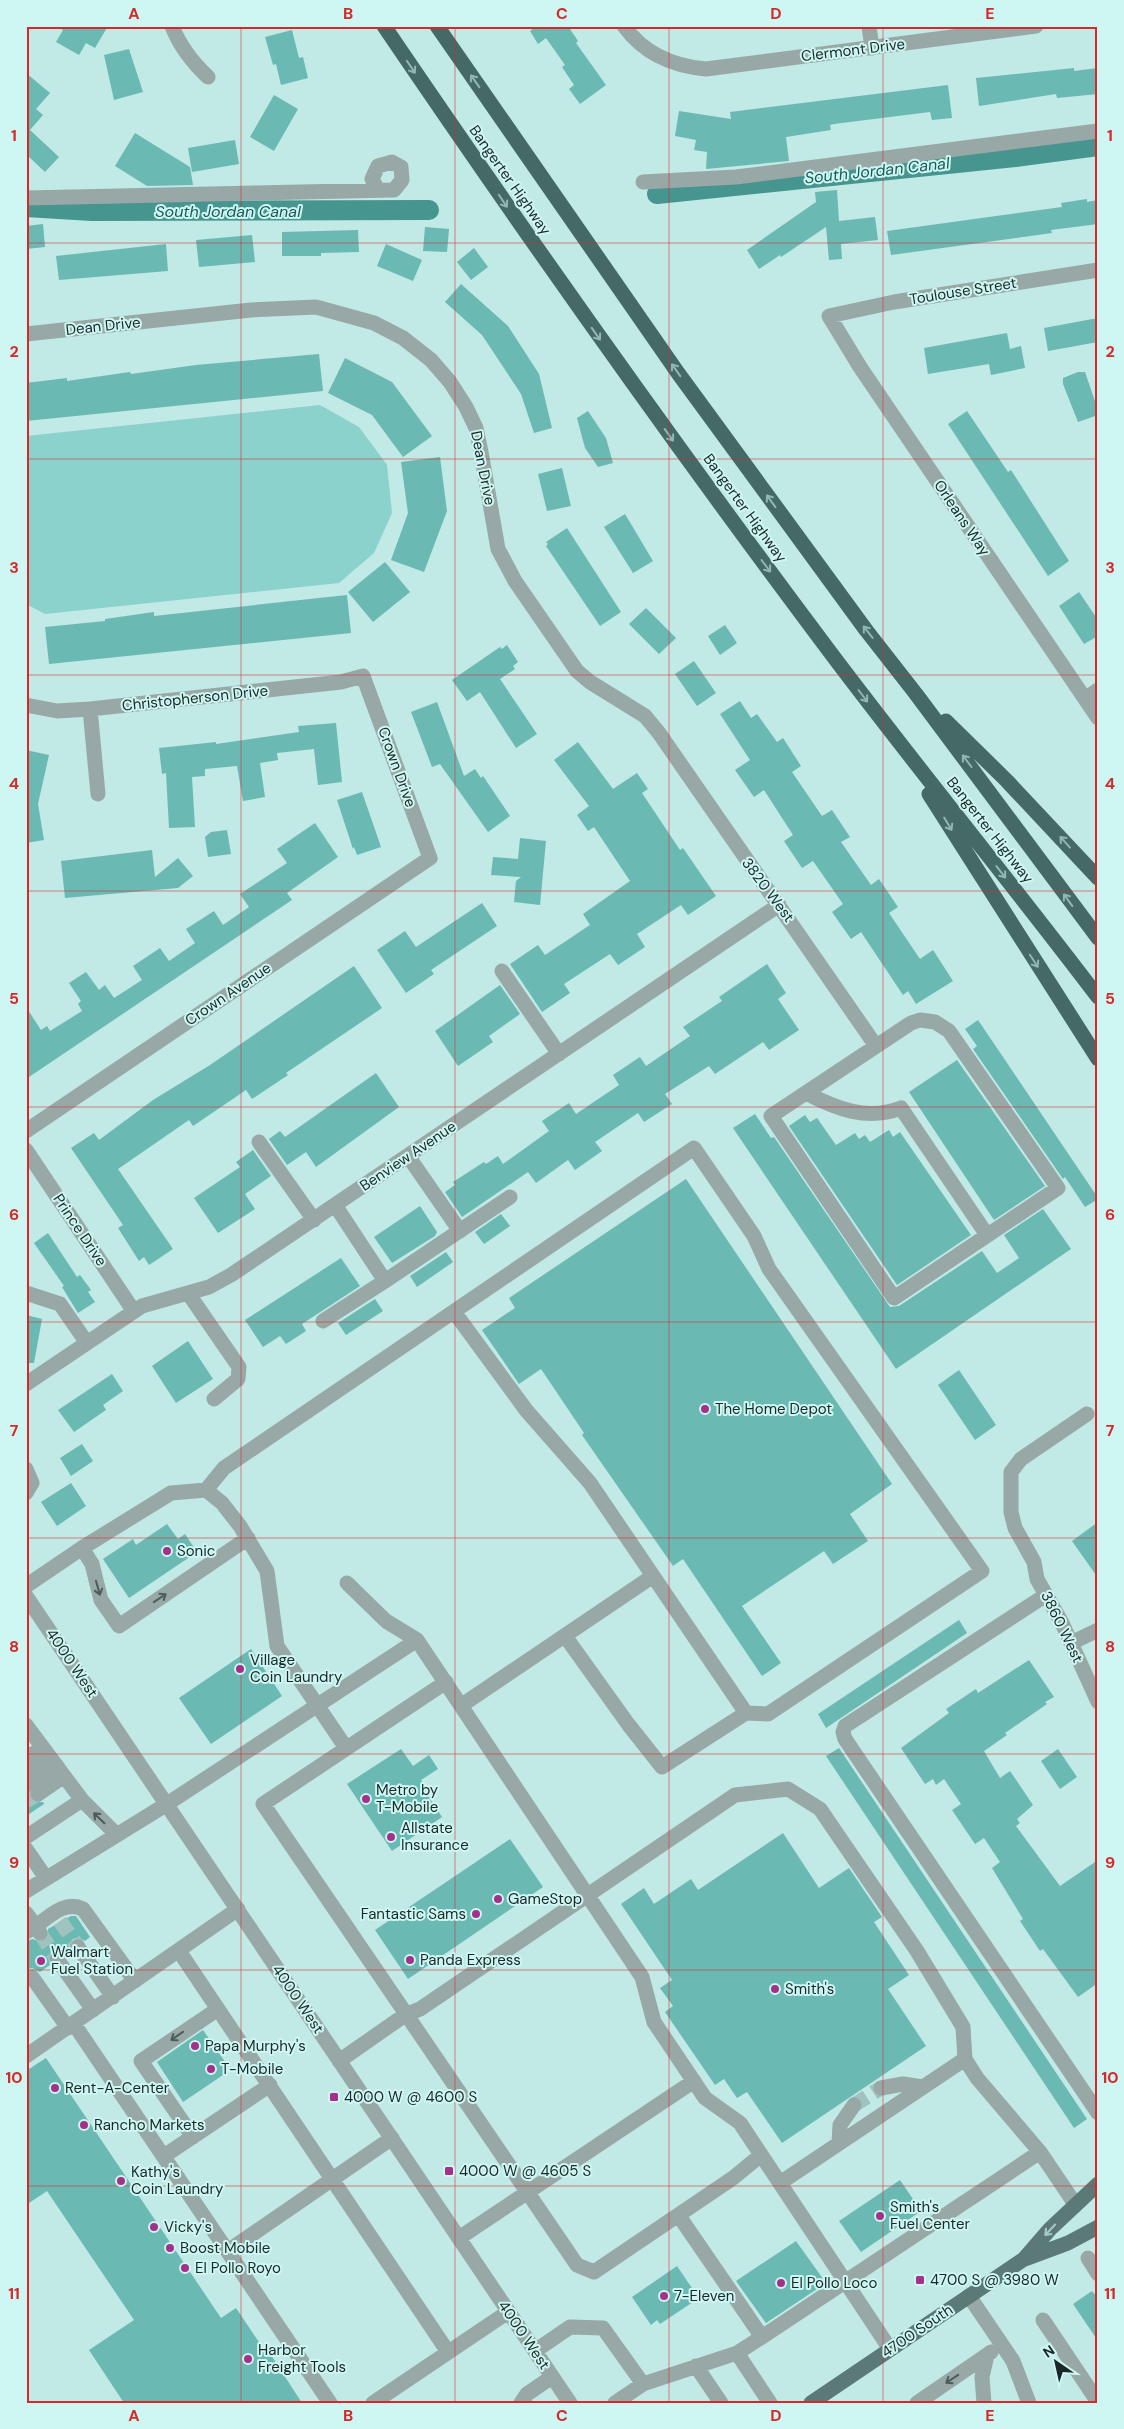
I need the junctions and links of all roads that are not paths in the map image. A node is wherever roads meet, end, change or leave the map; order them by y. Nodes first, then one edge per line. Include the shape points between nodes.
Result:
1 (172, 26) edge
2 (384, 26) edge
3 (437, 26) edge
4 (624, 26) edge
5 (869, 26) edge
6 (1036, 26) edge
7 (872, 48) junction
8 (208, 77) dead end
9 (1098, 132) edge
10 (643, 182) dead end
11 (378, 190) dead end
12 (26, 198) edge
13 (1098, 270) edge
14 (829, 316) joint
15 (26, 334) edge
16 (363, 676) joint
17 (1098, 690) edge
18 (916, 694) junction
19 (1085, 699) junction
20 (26, 705) edge
21 (90, 709) junction
22 (1098, 718) edge
23 (659, 733) joint
24 (895, 737) junction
25 (98, 794) dead end
26 (430, 858) joint
27 (1098, 878) edge
28 (779, 905) junction
29 (1098, 938) edge
30 (502, 971) dead end
31 (1098, 997) edge
32 (876, 1046) junction
33 (559, 1054) junction
34 (1098, 1059) edge
35 (806, 1092) junction
36 (26, 1130) edge
37 (259, 1142) dead end
38 (26, 1150) edge
39 (408, 1156) junction
40 (510, 1197) dead end
41 (335, 1206) junction
42 (314, 1220) junction
43 (460, 1231) junction
44 (988, 1235) junction
45 (385, 1281) junction
46 (26, 1293) edge
47 (188, 1293) junction
48 (133, 1310) junction
49 (455, 1313) junction
50 (323, 1321) dead end
51 (87, 1342) junction
52 (26, 1384) edge
53 (214, 1399) dead end
54 (1087, 1414) dead end
55 (26, 1469) edge
56 (206, 1490) junction
57 (26, 1493) edge
58 (248, 1538) junction
59 (82, 1548) junction
60 (653, 1576) junction
61 (347, 1584) dead end
62 (26, 1586) edge
63 (1046, 1594) junction
64 (26, 1596) edge
65 (1098, 1630) edge
66 (565, 1636) junction
67 (417, 1640) junction
68 (1071, 1643) junction
69 (446, 1682) junction
70 (1098, 1702) edge
71 (462, 1705) junction
72 (318, 1707) junction
73 (746, 1713) junction
74 (28, 1732) edge
75 (346, 1748) junction
76 (26, 1758) edge
77 (53, 1762) junction
78 (32, 1783) edge
79 (82, 1800) junction
80 (167, 1804) junction
81 (117, 1835) junction
82 (26, 1837) edge
83 (26, 1849) edge
84 (46, 1878) junction
85 (26, 1891) edge
86 (588, 1896) junction
87 (238, 1909) junction
88 (26, 1913) edge
89 (34, 1931) edge
90 (78, 1947) tunnel mouth
91 (179, 1951) junction
92 (57, 1959) tunnel mouth
93 (32, 1977) dead end
94 (135, 1981) junction
95 (113, 1996) junction
96 (218, 2009) junction
97 (93, 2010) junction
98 (405, 2015) junction
99 (71, 2026) junction
100 (26, 2056) edge
101 (965, 2059) junction
102 (339, 2061) junction
103 (694, 2081) junction
104 (270, 2086) junction
105 (923, 2087) junction
106 (881, 2088) tunnel mouth
107 (854, 2106) tunnel mouth
108 (1098, 2113) edge
109 (193, 2137) junction
110 (392, 2138) junction
111 (839, 2144) junction
112 (1040, 2152) junction
113 (761, 2155) junction
114 (164, 2156) junction
115 (332, 2179) junction
116 (780, 2183) junction
117 (1098, 2184) edge
118 (528, 2194) junction
119 (1075, 2204) junction
120 (679, 2216) junction
121 (1098, 2227) edge
122 (460, 2238) junction
123 (228, 2251) junction
124 (1088, 2258) dead end
125 (1024, 2259) junction
126 (1098, 2274) edge
127 (845, 2282) junction
128 (969, 2296) junction
129 (508, 2312) junction
130 (1043, 2320) dead end
131 (762, 2338) junction
132 (1003, 2345) junction
133 (890, 2349) junction
134 (534, 2351) junction
135 (448, 2352) junction
136 (736, 2353) junction
137 (986, 2355) junction
138 (696, 2366) junction
139 (552, 2376) junction
140 (643, 2384) junction
141 (820, 2400) edge
142 (1098, 2402) edge
143 (330, 2403) edge
144 (373, 2403) edge
145 (522, 2403) edge
146 (570, 2403) edge
147 (615, 2403) edge
148 (721, 2403) edge
149 (770, 2403) edge
150 (917, 2403) edge
151 (984, 2403) edge
152 (1029, 2403) edge

1 - 8 street via 176,39 190,60
2 -> 24 highway, Bangerter Highway via 614,359
18 -> 3 highway, Bangerter Highway via 678,374
4 - 7 street, Clermont Drive via 641,46 670,62 706,69
5 - 7 street
6 - 7 street, Clermont Drive
9 - 10 street via 736,177
11 - 12 street
13 - 14 street, Toulouse Street via 894,302
14 - 19 street, Orleans Way via 860,367
15 - 23 street, Dean Drive via 251,310 316,307 374,323 403,338 432,360 450,382 476,428 498,549 510,573 578,671 645,716
16 - 21 street, Christopherson Drive via 341,682
16 - 26 street, Crown Drive
17 - 19 street
27 -> 18 highway via 1007,781
29 -> 18 highway, Bangerter Highway
19 - 22 street, Orleans Way
20 - 21 street, Christopherson Drive via 57,711
21 - 25 street
23 - 28 street, 3820 West
24 -> 31 highway, Bangerter Highway
24 -> 34 highway via 1020,940
26 - 36 street, Crown Avenue
28 - 32 street, 3820 West
28 - 33 street, Benview Avenue
30 - 33 street
32 - 35 street
32 - 44 street via 920,1020 935,1022 949,1031 1058,1188
33 - 39 street, Benview Avenue
35 - 44 street via 847,1111 869,1114 901,1108
35 - 44 street via 771,1116 894,1298
37 - 42 street
38 - 48 street, Prince Drive
39 - 41 street, Benview Avenue
39 - 43 street
40 - 43 street
41 - 42 street, Benview Avenue
41 - 45 street
42 - 47 street, Benview Avenue via 231,1276
43 - 45 street
45 - 50 street
46 - 51 street via 60,1304
47 - 48 street, Benview Avenue via 160,1299
47 - 53 street via 239,1367 238,1379
48 - 51 street, Benview Avenue
49 - 56 street via 224,1468
49 - 60 street via 526,1410 590,1483
49 - 73 street via 694,1148 754,1236 768,1269 982,1570 768,1714
51 - 52 street, Benview Avenue
54 - 63 street, 3860 West via 1021,1459 1011,1472 1012,1512 1016,1528
55 - 57 street via 32,1483
56 - 58 street via 222,1503
56 - 59 street via 171,1493
59 -> 58 street via 92,1564 101,1600 119,1626
58 - 72 street via 266,1571 277,1646
59 - 62 street
60 - 66 street
60 - 73 street
61 - 67 street via 386,1621
63 - 68 street, 3860 West
63 - 108 street via 845,1726 843,1732 845,1740
64 - 80 street, 4000 West
65 - 68 street
66 - 71 street
66 - 73 street via 662,1767
67 - 69 street
67 - 72 street
68 - 70 street, 3860 West
69 - 71 street
69 - 75 street
71 - 86 street
72 - 75 street
72 - 80 street
74 - 77 street
75 - 98 street via 263,1804
76 - 77 street
77 - 78 street
77 - 78 street
77 - 79 street
81 -> 79 street
79 - 82 street
80 - 81 street
80 - 87 street, 4000 West
81 - 84 street
83 - 84 street
84 - 85 street
86 - 98 street
86 - 101 street via 735,1795 788,1789 820,1809 917,1951 963,2027
86 - 103 street via 642,1977 654,2022
87 - 91 street
87 - 102 street, 4000 West
88 - 89 street
89 - 94 street via 57,1917 63,1908 75,1905 83,1909
90 - 95 street
91 - 94 street
91 - 96 street
92 - 97 street
93 - 99 street
94 - 95 street
95 - 97 street
96 - 104 street
96 -> 109 street via 141,2061
97 - 99 street
98 - 102 street
98 - 118 street
99 - 100 street
99 - 114 street
101 - 105 street
101 - 112 street via 977,2078
102 - 110 street, 4000 West
103 - 113 street via 705,2098 740,2124
103 - 118 street
104 - 109 street
104 - 115 street
105 - 106 street via 903,2084
105 - 111 street
107 - 111 street via 840,2125
109 - 114 street
110 - 115 street
110 - 122 street, 4000 West
111 - 116 street
112 - 119 street
112 - 127 street
113 - 116 street
113 - 120 street
114 - 123 street
115 - 123 street
115 - 135 street
116 - 127 street
117 - 119 main road, 4700 South
118 - 120 street via 577,2265 594,2272
118 - 122 street
119 -> 125 main road, 4700 South
120 - 131 street
121 - 125 main road, 4700 South via 1068,2243
122 - 129 street, 4000 West
123 - 143 street
124 - 126 street
125 - 128 main road, 4700 South
127 - 131 street
127 - 133 street
128 - 132 street
128 - 133 main road, 4700 South
129 - 134 street, 4000 West
129 - 135 street
130 - 142 street
131 - 136 street
132 - 137 street
132 - 152 street via 1013,2361
133 - 141 main road, 4700 South
134 - 139 street, 4000 West
134 - 140 street via 570,2327 603,2328
135 - 144 street
136 - 138 street
136 - 149 street
137 -> 150 street
137 - 151 street via 982,2377
138 - 140 street
138 - 148 street
139 - 145 street via 527,2394
139 - 146 street, 4000 West
140 - 147 street

